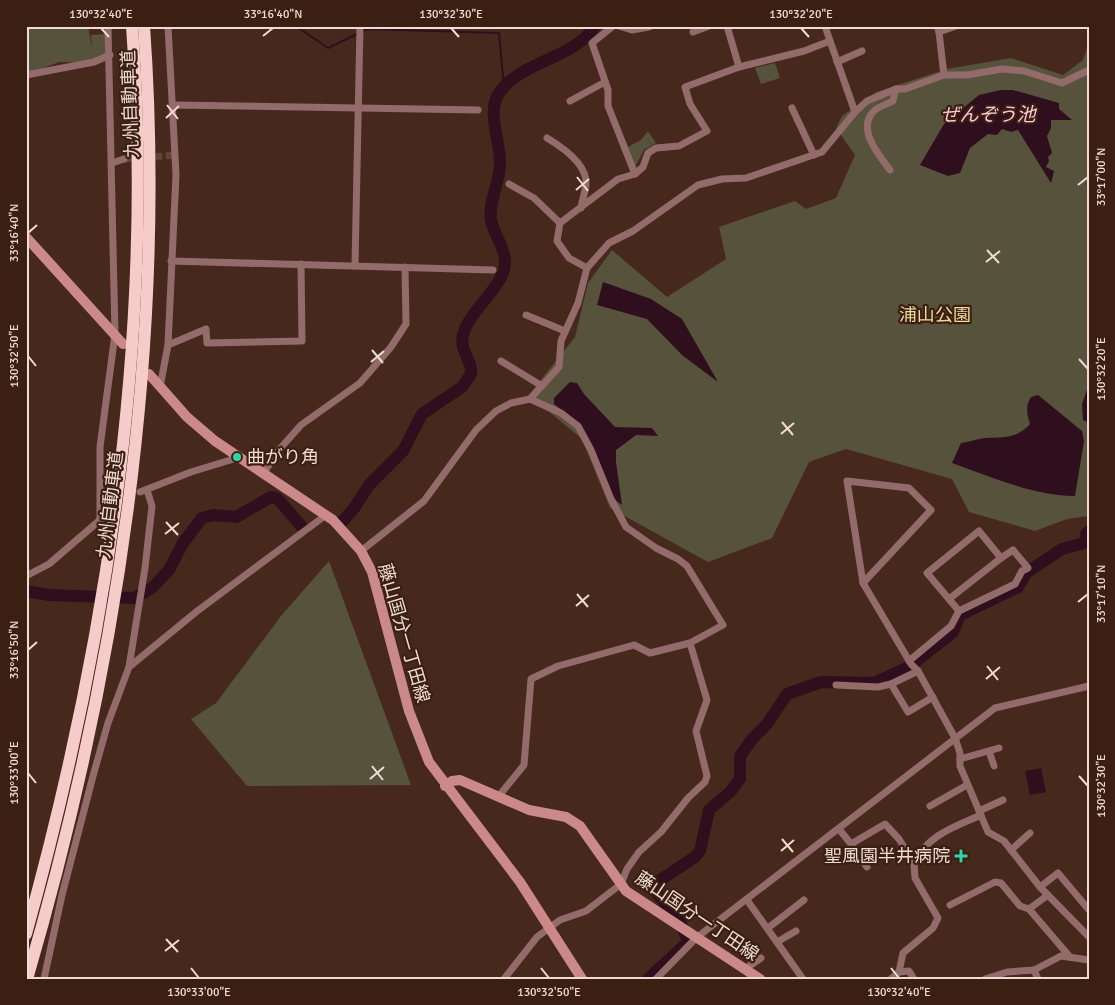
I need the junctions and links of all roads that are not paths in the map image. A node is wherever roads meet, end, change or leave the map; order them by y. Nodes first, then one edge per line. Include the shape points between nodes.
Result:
1 (108, 26) edge
2 (132, 26) edge
3 (144, 26) edge
4 (168, 26) edge
5 (360, 26) edge
6 (613, 26) edge
7 (619, 26) edge
8 (649, 26) edge
9 (709, 26) edge
10 (727, 26) edge
11 (956, 26) edge
12 (826, 27) edge
13 (938, 29) edge
14 (693, 32) dead end
15 (830, 41) junction
16 (862, 51) dead end
17 (110, 55) junction
18 (837, 62) junction
19 (740, 67) junction
20 (1089, 70) edge
21 (944, 74) junction
22 (26, 75) edge
23 (605, 82) junction
24 (896, 89) junction
25 (570, 101) dead end
26 (173, 105) junction
27 (792, 108) dead end
28 (359, 109) junction
29 (478, 110) dead end
30 (855, 112) junction
31 (547, 138) dead end
32 (814, 155) junction
33 (124, 159) tunnel mouth
34 (112, 163) junction
35 (890, 170) dead end
36 (635, 174) junction
37 (509, 184) dead end
38 (581, 209) junction
39 (560, 223) junction
40 (26, 237) edge
41 (171, 261) junction
42 (301, 264) junction
43 (355, 264) junction
44 (405, 267) junction
45 (587, 268) junction
46 (493, 270) dead end
47 (526, 315) dead end
48 (565, 331) junction
49 (115, 334) junction
50 (123, 344) dead end
51 (168, 345) junction
52 (501, 361) dead end
53 (149, 374) dead end
54 (160, 386) junction
55 (542, 386) junction
56 (530, 399) junction
57 (238, 458) junction
58 (263, 474) junction
59 (108, 513) dead end
60 (326, 516) junction
61 (100, 520) junction
62 (361, 551) junction
63 (1001, 558) junction
64 (26, 576) edge
65 (863, 583) junction
66 (949, 599) junction
67 (959, 611) junction
68 (690, 643) junction
69 (909, 661) junction
70 (129, 667) junction
71 (918, 671) junction
72 (890, 684) junction
73 (836, 685) dead end
74 (1089, 686) edge
75 (933, 697) junction
76 (955, 738) junction
77 (999, 748) dead end
78 (988, 751) junction
79 (960, 759) junction
80 (994, 766) dead end
81 (967, 785) junction
82 (445, 786) junction
83 (498, 797) junction
84 (1003, 800) dead end
85 (930, 806) dead end
86 (980, 813) junction
87 (839, 828) junction
88 (1030, 833) dead end
89 (851, 844) junction
90 (1011, 850) junction
91 (914, 864) junction
92 (867, 867) dead end
93 (621, 884) junction
94 (1040, 887) junction
95 (1048, 895) junction
96 (747, 900) junction
97 (804, 900) dead end
98 (950, 905) dead end
99 (1029, 909) junction
100 (1089, 910) edge
101 (549, 927) junction
102 (768, 928) junction
103 (796, 931) dead end
104 (26, 934) edge
105 (1089, 937) edge
106 (696, 938) junction
107 (776, 942) junction
108 (762, 958) dead end
109 (1071, 958) junction
110 (1089, 960) edge
111 (1034, 970) junction
112 (899, 972) junction
113 (751, 975) edge
114 (27, 979) edge
115 (44, 979) edge
116 (504, 979) edge
117 (582, 979) edge
118 (656, 979) edge
119 (803, 979) edge
120 (891, 979) edge
121 (914, 979) edge
122 (985, 979) edge
123 (1038, 979) edge

1 - 17 street
2 - 104 highway, 九州自動車道 via 136,104 136,250 131,365 121,467 87,687
3 - 114 highway, 九州自動車道 via 148,103 148,250 145,330 132,477 99,689 78,786
4 - 26 street
5 - 28 street
6 - 23 street via 592,43
7 - 8 street via 632,30
9 - 14 street
10 - 19 street
11 - 13 street
12 - 15 street
13 - 21 street
15 - 18 street
15 - 19 street
16 - 18 street
17 - 22 street via 94,62
17 - 34 street
18 - 30 street
19 - 36 street via 685,87 690,104 707,131 679,146 656,148 648,153 643,168
20 - 21 street via 1062,83 1024,71 1002,69 967,75
21 - 24 street via 905,89
23 - 25 street
23 - 36 street via 608,106
24 - 30 street via 867,102
24 - 35 street via 894,101 875,110 869,120 868,135 873,148
26 - 28 street
26 - 41 street via 176,174
27 - 32 street
28 - 29 street
28 - 43 street
30 - 32 street via 822,152
31 - 38 street via 583,171 586,183
32 - 45 street via 746,178 698,185 633,231 609,243
33 - 34 street
34 - 49 street
36 - 38 street via 618,179
37 - 39 street via 534,198
38 - 39 street
39 - 45 street via 557,241 569,258
40 - 49 main road
41 - 42 street
41 - 51 street
42 - 43 street
42 - 51 street via 302,341 207,343 206,329
43 - 44 street
44 - 46 street
44 - 58 street via 406,324 391,347 360,383 300,424
45 - 48 street via 581,295
47 - 48 street
48 - 55 street via 559,367
49 - 50 main road
49 - 61 street via 100,447
51 - 54 street
52 - 55 street
53 - 54 main road, 藤山国分一丁田線
54 - 57 main road, 藤山国分一丁田線 via 198,428
55 - 56 street
56 - 62 street via 511,403 496,411 476,430 424,501
56 - 68 street via 561,413 578,426 626,527 687,566 723,625
57 - 58 main road, 藤山国分一丁田線
57 - 70 street via 144,491 152,506
58 - 60 main road, 藤山国分一丁田線
59 - 61 street
60 - 62 main road, 藤山国分一丁田線 via 344,530
60 - 70 street via 196,612
61 - 64 street via 48,564
62 - 82 main road, 藤山国分一丁田線 via 378,590 420,742
63 - 66 street
63 - 66 street via 979,531 927,573
63 - 67 street via 1013,550 1028,568 1022,571 1015,584
65 - 65 street via 847,482 910,488 931,510
65 - 69 street
66 - 67 street
67 - 69 street via 951,626
68 - 83 street via 650,653 634,645 558,666 531,680 524,765
68 - 93 street via 707,700 696,731 707,776 661,832 639,852
69 - 71 street
70 - 115 street via 93,776
71 - 72 street
71 - 75 street
72 - 73 street via 878,687
72 - 75 street via 908,712
74 - 76 street via 995,708
75 - 76 street
76 - 79 street
76 - 87 street
77 - 78 street
78 - 79 street
78 - 80 street
79 - 81 street
81 - 85 street
81 - 86 street
82 - 83 main road, 藤山国分一丁田線 via 460,780
82 - 101 main road, 藤山国分一丁田線 via 515,874
83 - 93 main road, 藤山国分一丁田線 via 529,810 566,817 580,826
84 - 86 street
86 - 90 street via 988,832 1004,841
86 - 91 street via 938,834 924,847
87 - 89 street
87 - 96 street
88 - 90 street
89 - 91 street via 885,824 899,839
89 - 92 street
90 - 94 street
91 - 112 street via 915,878 938,918 933,928 903,953
93 - 101 street via 586,911 568,916
93 - 106 main road, 藤山国分一丁田線 via 638,900
94 - 95 street
94 - 100 street via 1058,873
95 - 99 street
95 - 105 street
96 - 102 street
96 - 106 street
97 - 102 street
98 - 99 street via 995,882 1001,883 1020,906
99 - 109 street
101 - 116 street via 537,937
101 - 117 main road, 藤山国分一丁田線
102 - 107 street
103 - 107 street
106 - 113 main road, 藤山国分一丁田線
106 - 118 street
107 - 119 street
108 - 113 street
109 - 110 street
109 - 111 street via 1061,956
111 - 122 street via 1007,972
111 - 123 street
112 - 120 street
112 - 121 street via 909,971

